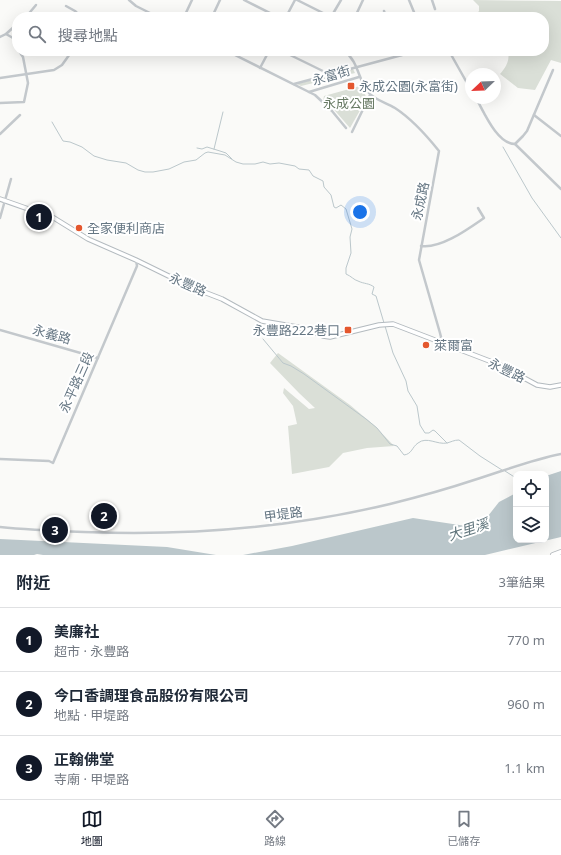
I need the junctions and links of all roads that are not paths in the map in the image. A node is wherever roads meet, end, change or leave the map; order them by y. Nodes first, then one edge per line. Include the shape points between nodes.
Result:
1 (129, 0) edge
2 (191, 0) edge
3 (220, 0) edge
4 (244, 0) edge
5 (296, 0) edge
6 (341, 0) edge
7 (364, 0) edge
8 (409, 0) edge
9 (432, 0) edge
10 (36, 5) dead end
11 (66, 6) dead end
12 (436, 10) dead end
13 (30, 12) edge
14 (76, 12) edge
15 (148, 12) edge
16 (186, 12) edge
17 (214, 12) edge
18 (268, 12) edge
19 (289, 12) edge
20 (321, 12) edge
21 (334, 12) edge
22 (358, 12) edge
23 (414, 12) edge
24 (12, 29) edge
25 (6, 34) junction
26 (0, 37) edge
27 (12, 38) edge
28 (23, 56) edge
29 (68, 56) edge
30 (237, 56) edge
31 (266, 56) edge
32 (292, 56) edge
33 (350, 56) edge
34 (398, 56) edge
35 (453, 56) edge
36 (356, 67) junction
37 (260, 68) junction
38 (553, 70) dead end
39 (26, 75) junction
40 (330, 75) junction
41 (360, 76) junction
42 (0, 78) edge
43 (465, 79) edge
44 (294, 84) junction
45 (309, 92) junction
46 (370, 95) junction
47 (0, 103) edge
48 (480, 104) edge
49 (20, 115) dead end
50 (534, 115) junction
51 (346, 128) dead end
52 (352, 132) dead end
53 (0, 135) edge
54 (561, 136) edge
55 (515, 144) junction
56 (11, 179) dead end
57 (561, 189) edge
58 (2, 200) edge
59 (478, 208) dead end
60 (0, 218) edge
61 (421, 246) junction
62 (136, 260) junction
63 (0, 330) edge
64 (439, 341) junction
65 (98, 358) junction
66 (561, 386) edge
67 (561, 454) edge
68 (0, 459) edge
69 (0, 527) edge
70 (561, 552) edge
71 (553, 555) edge

1 - 15 street
2 - 16 street
3 - 17 street
4 - 18 street
5 - 19 street
5 - 20 street
6 - 21 street
7 - 22 street
8 - 23 street
9 - 12 street
10 - 13 street
11 - 14 street
24 - 25 street
25 - 26 street
25 - 27 street
28 - 39 street
29 - 39 street via 54,70
30 - 37 street, 永富街
31 - 37 street
32 - 40 street
33 - 36 street
34 - 36 street
35 - 43 street
36 - 40 street
36 - 41 street
37 - 44 street, 永富街
38 - 50 street
39 - 42 street
39 - 47 street via 28,83 24,102
40 - 44 street
41 - 45 street, 永富街
41 - 46 street
44 - 45 street, 永富街
45 - 51 street, 永富街 via 326,104
46 - 52 street
46 - 61 street, 永成路 via 396,108 439,151
48 - 55 street via 500,137
49 - 53 street
50 - 54 street
50 - 55 street via 527,131
55 - 57 street
56 - 58 street
58 - 60 street
58 - 62 street, 永豐路 via 54,218 88,239
59 - 61 street via 484,218 446,240 427,247
61 - 64 street, 永成路 via 419,264 440,333
62 - 64 street, 永豐路 via 222,299 265,322 297,327 330,337 384,324 397,325
62 - 65 street, 永平路三段 via 136,266
63 - 65 street, 永義路
64 - 66 street, 永豐路 via 506,368 537,385
65 - 68 street, 永平路三段 via 53,463
67 - 69 street, 甲堤路 via 441,491 311,520 193,532 59,531
70 - 71 highway

